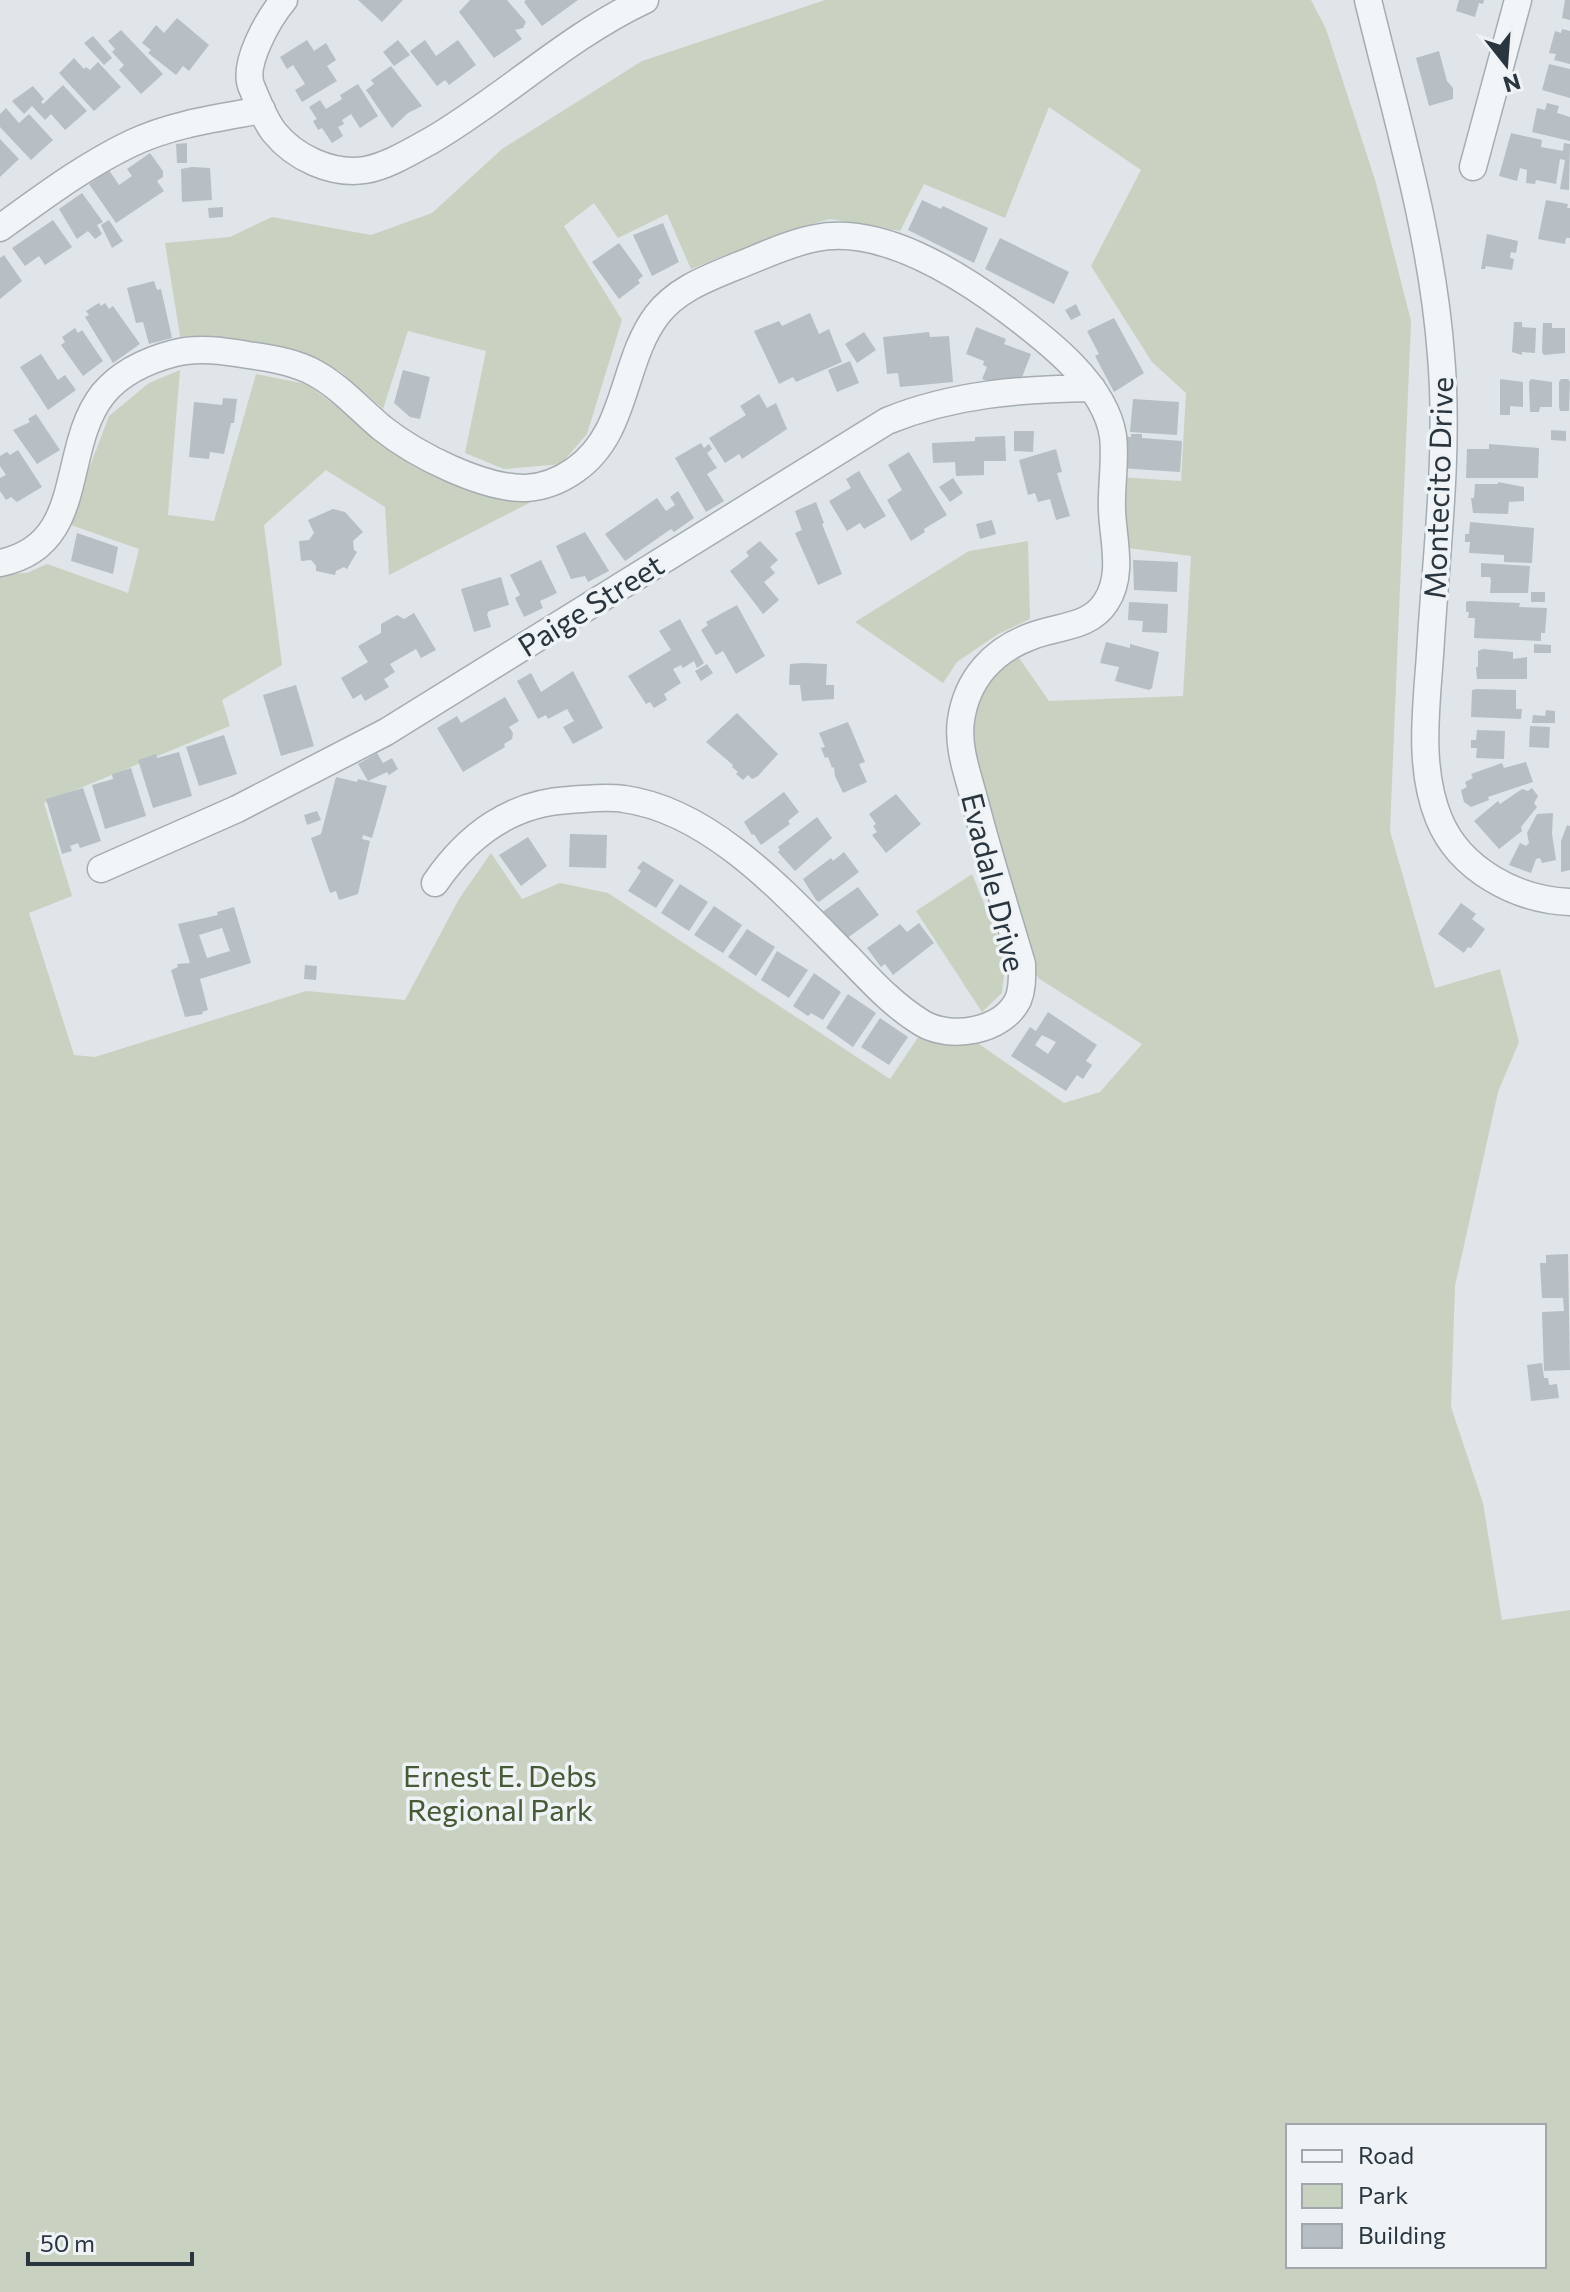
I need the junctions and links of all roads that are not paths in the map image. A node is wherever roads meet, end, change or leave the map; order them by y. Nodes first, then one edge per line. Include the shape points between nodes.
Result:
1 (284, 0) edge
2 (645, 0) edge
3 (1368, 0) edge
4 (1518, 0) edge
5 (262, 110) junction
6 (1473, 167) dead end
7 (0, 228) edge
8 (1092, 388) junction
9 (0, 563) edge
10 (101, 869) dead end
11 (435, 883) dead end
12 (1570, 902) edge

1 - 5 street via 253,55 249,83
2 - 5 street via 582,36 459,124 386,164 339,170 313,162 273,131
3 - 12 street, Montecito Drive via 1427,255 1441,356 1441,489 1425,741 1433,801 1456,847 1499,884 1526,895
4 - 6 street
5 - 7 street via 170,129 132,143 81,171
8 - 9 street, Evadale Drive via 1029,326 984,293 901,247 872,238 819,237 698,282 661,310 646,331 613,426 597,451 565,477 542,486 504,486 433,459 399,442 333,384 289,362 222,351 182,351 154,360 124,374 94,408 52,532 38,549
8 - 10 street, Paige Street via 964,397 887,421 386,732 237,809
8 - 11 street, Evadale Drive via 1105,407 1114,451 1115,577 1110,598 1081,623 1032,636 989,660 964,704 960,727 981,824 1022,964 1017,1001 1004,1016 961,1032 941,1032 922,1023 727,845 686,819 624,799 526,807 475,836

